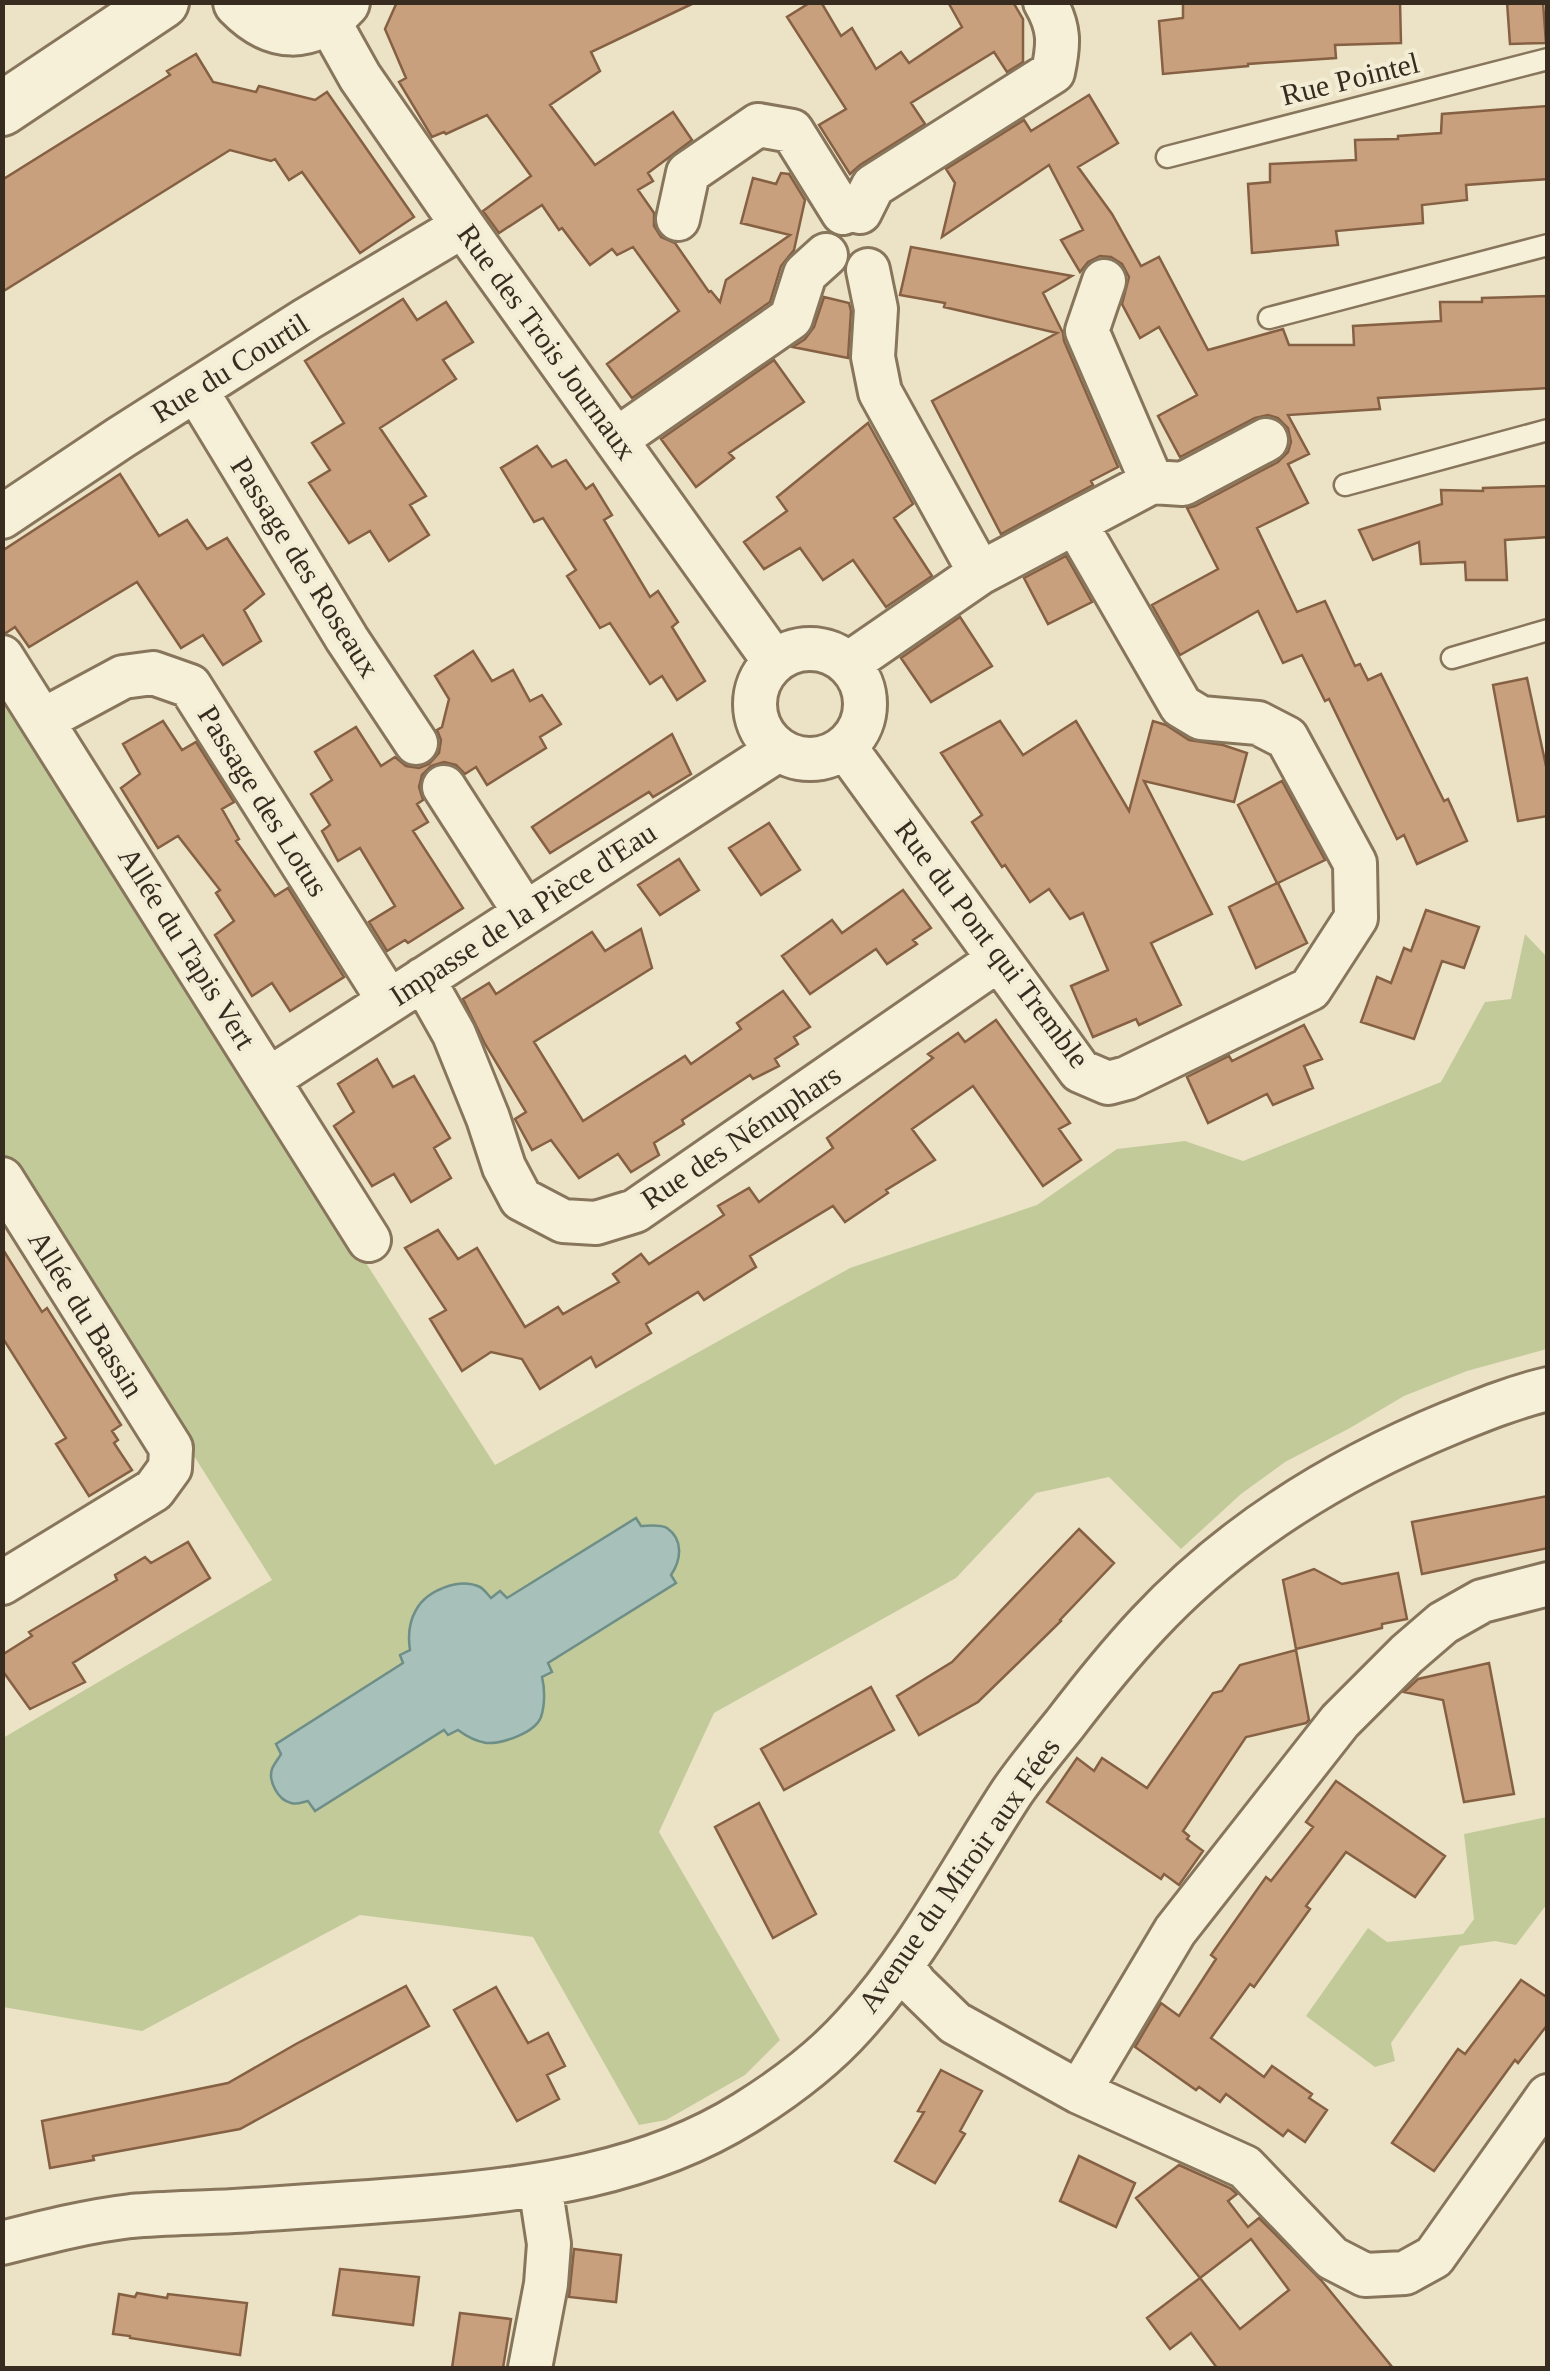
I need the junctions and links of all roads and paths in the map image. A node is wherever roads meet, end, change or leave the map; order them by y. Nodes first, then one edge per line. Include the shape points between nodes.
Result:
1 (162, 2) edge
2 (240, 2) edge
3 (1045, 2) edge
4 (335, 10) edge
5 (1548, 59) edge
6 (2, 108) edge
7 (1166, 157) dead end
8 (852, 213) junction
9 (678, 219) dead end
10 (462, 226) junction
11 (1548, 245) edge
12 (826, 256) junction
13 (868, 270) junction
14 (1104, 281) dead end
15 (1269, 318) dead end
16 (196, 390) junction
17 (1548, 430) edge
18 (617, 439) junction
19 (1266, 440) dead end
20 (1152, 482) junction
21 (1345, 485) dead end
22 (2, 518) edge
23 (1076, 524) junction
24 (980, 573) junction
25 (1548, 630) edge
26 (2, 657) edge
27 (1452, 658) dead end
28 (774, 660) junction
29 (848, 664) junction
30 (44, 720) junction
31 (416, 744) dead end
32 (846, 747) junction
33 (778, 750) junction
34 (444, 787) dead end
35 (525, 913) junction
36 (998, 960) junction
37 (406, 989) junction
38 (269, 1078) junction
39 (2, 1179) edge
40 (15, 1229) edge
41 (370, 1240) dead end
42 (1548, 1389) edge
43 (2, 1582) edge
44 (1548, 1584) edge
45 (902, 1966) junction
46 (1079, 2092) junction
47 (1548, 2096) edge
48 (540, 2185) junction
49 (2, 2242) edge
50 (530, 2368) edge

1 - 6 street
2 - 4 street via 270,26 290,30
3 - 8 street via 1059,44 1053,72 874,186
4 - 10 street, Rue des Trois Journaux via 360,77
5 - 7 lane, Rue Pointel
8 - 9 street via 792,131 758,126 688,173
8 - 12 street via 830,224
8 - 13 street via 876,221 885,238 882,257
10 - 16 street, Rue du Courtil
10 - 18 street, Rue des Trois Journaux
11 - 15 lane
12 - 13 street via 837,268
12 - 18 street via 806,274 790,318
13 - 24 street via 880,392
14 - 20 street via 1086,331
16 - 22 street, Rue du Courtil
16 - 31 street, Passage des Roseaux
17 - 21 lane
18 - 28 street, Rue des Trois Journaux
19 - 20 street via 1183,484
20 - 23 street
23 - 24 street
23 - 36 street, Rue du Pont qui Tremble via 1181,706 1202,718 1258,724 1288,738 1355,863 1356,918 1310,989 1108,1083 1080,1071
24 - 29 street
25 - 27 lane
26 - 30 street, Allée du Tapis Vert
28 - 29 street via 799,649 825,650
28 - 33 street via 756,689 757,723
29 - 32 street via 864,691 864,706 863,722
30 - 37 street, Passage des Lotus via 123,677 154,673 190,686
30 - 38 street, Allée du Tapis Vert
32 - 33 street via 824,758 800,759
32 - 36 street, Rue du Pont qui Tremble
33 - 35 street, Impasse de la Pièce d'Eau
34 - 35 street
35 - 37 street, Impasse de la Pièce d'Eau
36 - 37 street, Rue des Nénuphars via 636,1211 596,1223 563,1221 522,1199 454,1034
37 - 38 street, Impasse de la Pièce d'Eau
38 - 41 street, Allée du Tapis Vert
39 - 40 street, Allée du Bassin
40 - 43 street, Allée du Bassin via 172,1448 170,1468 154,1490
42 - 45 street, Avenue du Miroir aux Fées via 1395,1446 1332,1480 1213,1563 1149,1623 1070,1716 1016,1787
44 - 46 street via 1482,1601 1444,1622 1340,1721 1175,1931
45 - 46 street via 955,2023
45 - 48 street, Avenue du Miroir aux Fées via 809,2069 742,2114 651,2158
46 - 47 street via 1245,2166 1332,2258 1365,2275 1405,2273 1434,2257
48 - 49 street, Avenue du Miroir aux Fées via 130,2216
48 - 50 street via 549,2244

